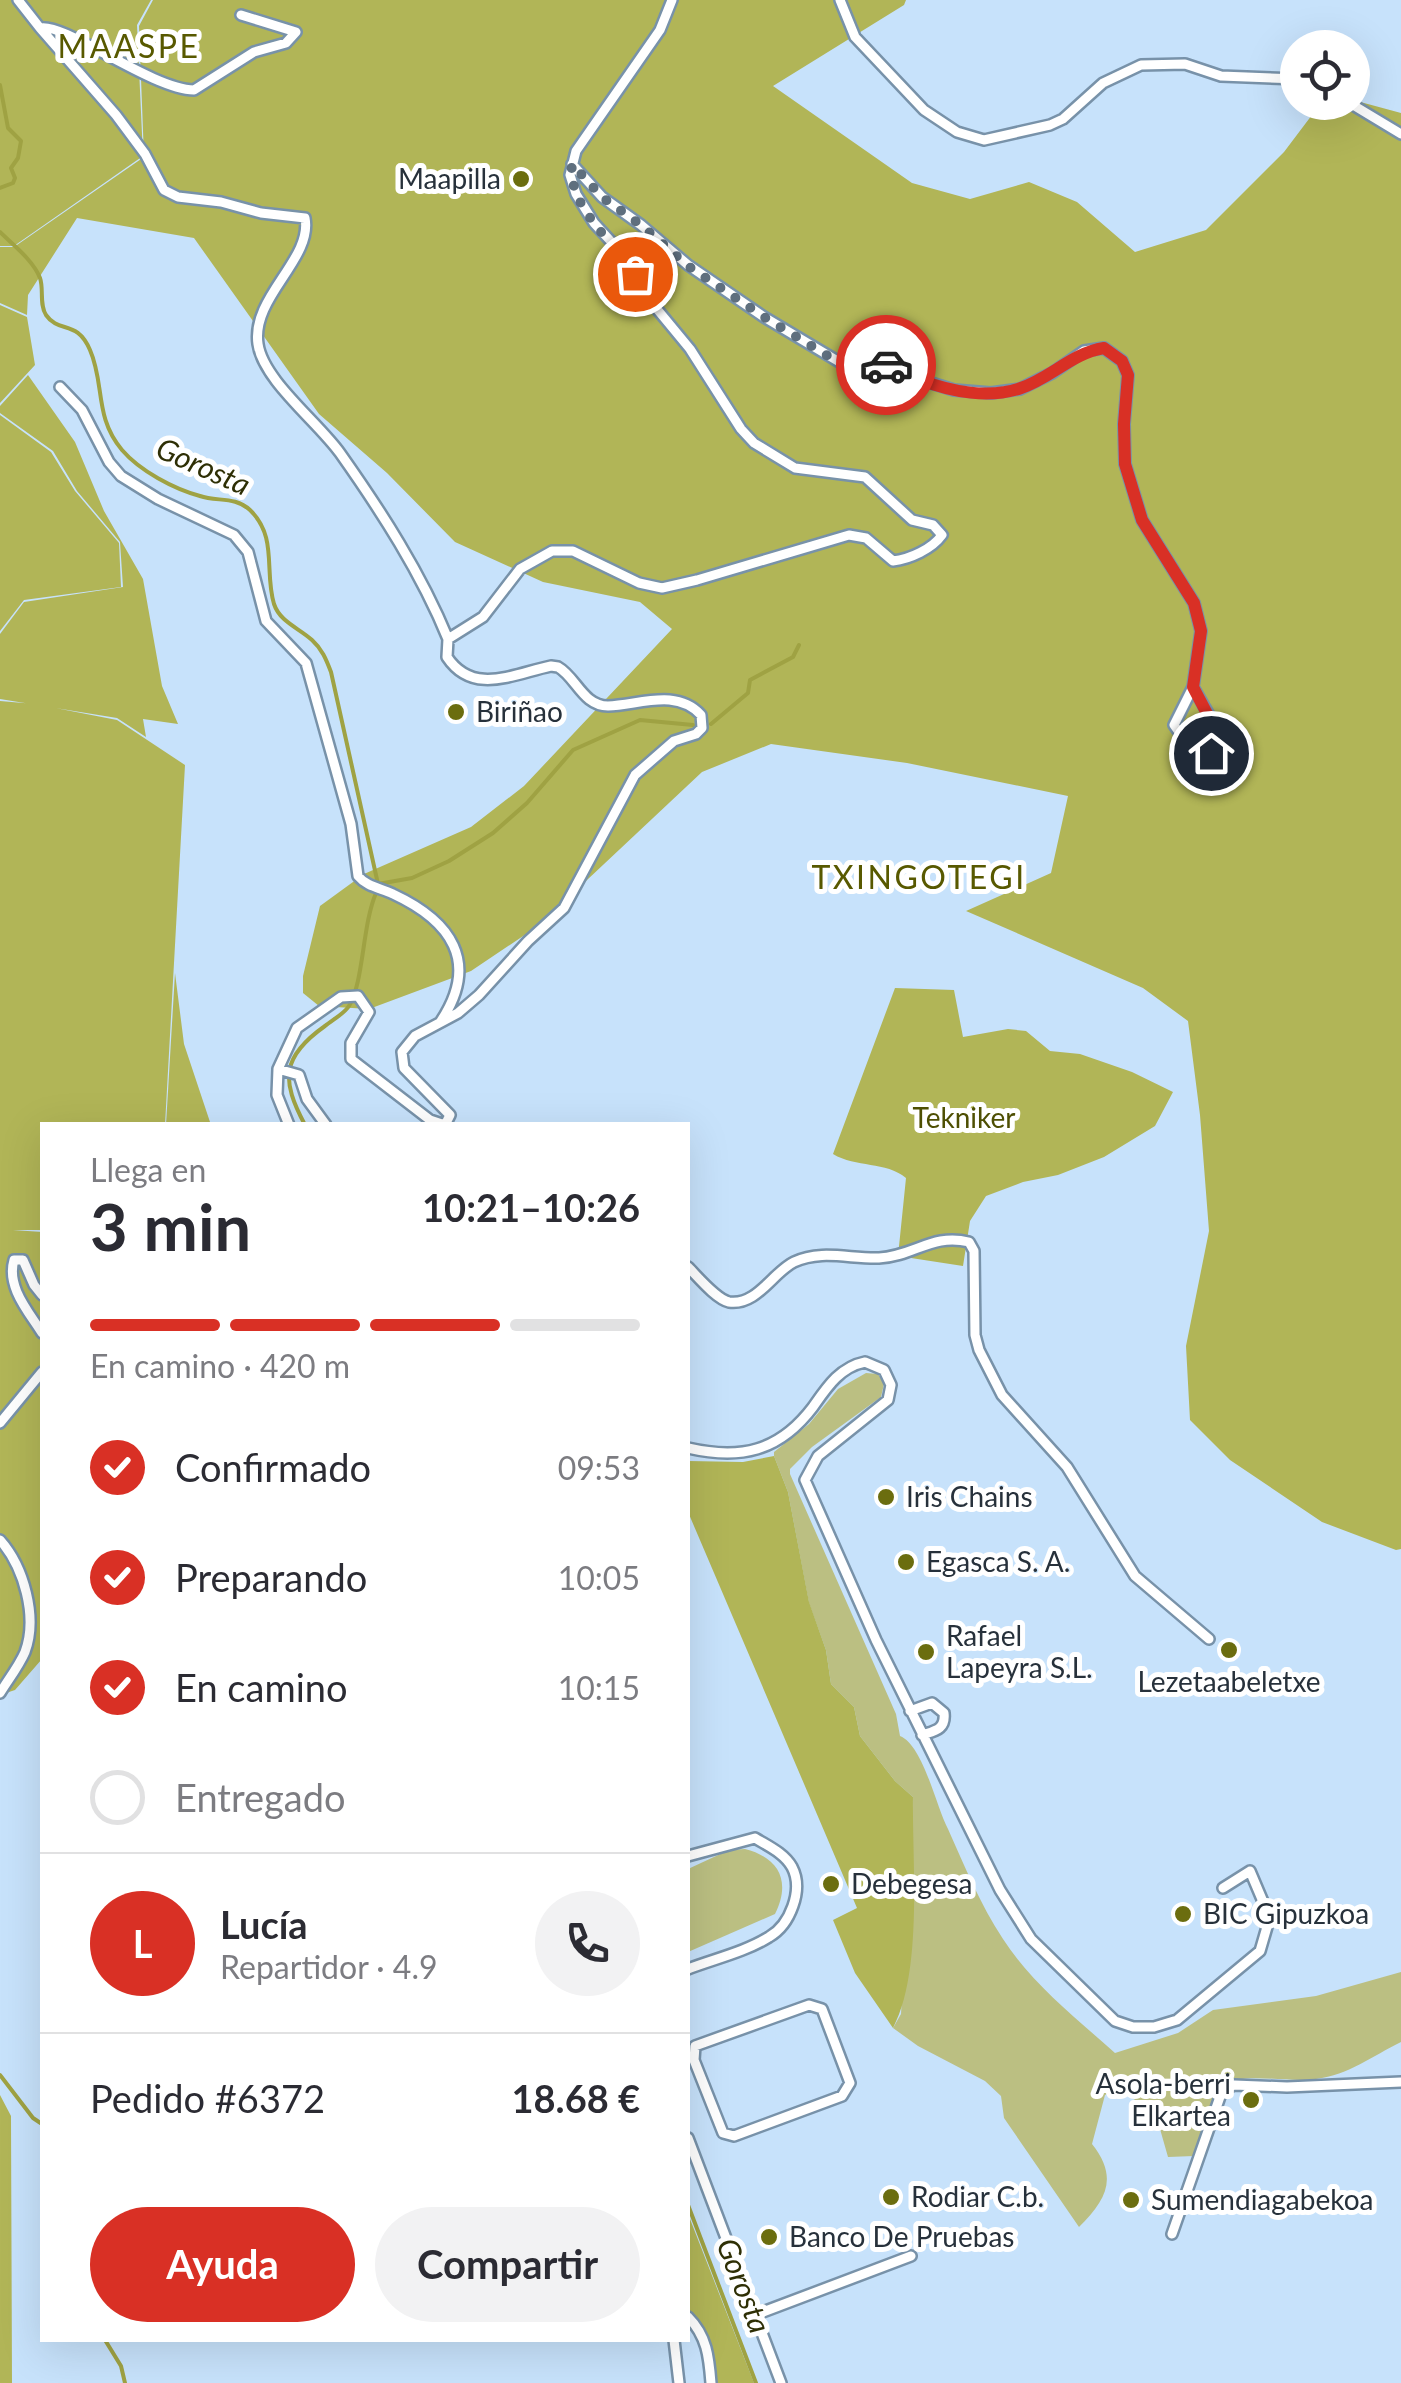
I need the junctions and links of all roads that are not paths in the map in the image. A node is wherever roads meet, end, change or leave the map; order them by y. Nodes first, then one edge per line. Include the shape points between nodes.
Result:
1 (18, 0) edge
2 (672, 0) edge
3 (840, 0) edge
4 (242, 15) dead end
5 (40, 28) junction
6 (1280, 78) edge
7 (1370, 115) edge
8 (1401, 134) edge
9 (572, 164) junction
10 (60, 387) dead end
11 (448, 639) junction
12 (1193, 687) junction
13 (439, 1023) junction
14 (286, 1071) junction
15 (288, 1122) edge
16 (324, 1122) edge
17 (435, 1122) edge
18 (454, 1122) edge
19 (690, 1270) edge
20 (40, 1292) edge
21 (40, 1330) edge
22 (40, 1374) edge
23 (0, 1424) edge
24 (690, 1448) edge
25 (0, 1540) edge
26 (1209, 1639) dead end
27 (0, 1693) edge
28 (910, 1711) junction
29 (922, 1736) junction
30 (690, 1855) edge
31 (1223, 1888) dead end
32 (690, 1968) edge
33 (1401, 2082) edge
34 (707, 2092) joint
35 (690, 2143) edge
36 (1172, 2234) dead end
37 (911, 2256) dead end
38 (755, 2316) junction
39 (690, 2319) edge
40 (674, 2342) edge
41 (679, 2383) edge
42 (711, 2383) edge
43 (781, 2383) edge

1 - 5 street
2 - 9 street via 660,30
3 - 6 street via 855,37 924,110 984,140 1050,126 1103,83 1141,65
4 - 5 street via 296,32 194,90 146,76 58,29
5 - 11 street via 116,115 164,190 305,218 302,244 269,297 260,352 358,481
7 - 8 street
9 - 11 street via 572,184 584,208 754,443 795,468 865,477 912,520 934,525 942,535 894,561 866,538 849,535 662,588 573,551 552,551 520,569 484,617
9 - 12 street via 688,266 841,364 897,366 954,390 992,393 1020,389 1084,352 1104,348 1122,361 1128,375 1129,479 1142,520 1194,603 1201,631
10 - 13 street via 82,410 121,476 234,535 248,552 266,621 306,663 351,824 358,876 409,903 455,944 458,980
11 - 13 street via 447,657 469,678 551,666 603,705 682,702 696,709 702,728 635,774 564,908 479,995
12 - 12 street via 1222,742 1202,755 1174,725
13 - 18 street via 408,1042 402,1060
14 - 15 street via 277,1094
14 - 16 street via 300,1075
14 - 17 street via 297,1028 353,995 369,1012 351,1043 351,1059
19 - 26 street via 725,1301 735,1302 808,1257 880,1258 949,1237 969,1242 978,1350 1002,1395 1073,1476 1136,1576
20 - 21 street via 23,1260 14,1260 16,1291
22 - 23 street
24 - 28 street via 733,1455 761,1448 789,1432 849,1368 865,1362 884,1370 891,1384 888,1400 818,1456 805,1480
25 - 27 street via 22,1578 29,1625 25,1652
28 - 29 street
28 - 29 street via 932,1703 944,1713 939,1730
29 - 31 street via 1031,1940 1115,2021 1154,2027 1176,2020 1260,1951 1268,1927 1250,1872
30 - 32 street via 755,1838 794,1870 796,1893 787,1922 770,1937
33 - 36 street via 1234,2085 1222,2091
34 - 34 street via 723,2133 734,2136 842,2096 850,2083 822,2009 809,2005 695,2046
35 - 38 street
37 - 38 street
38 - 43 street
39 - 42 street via 710,2356
40 - 41 street

